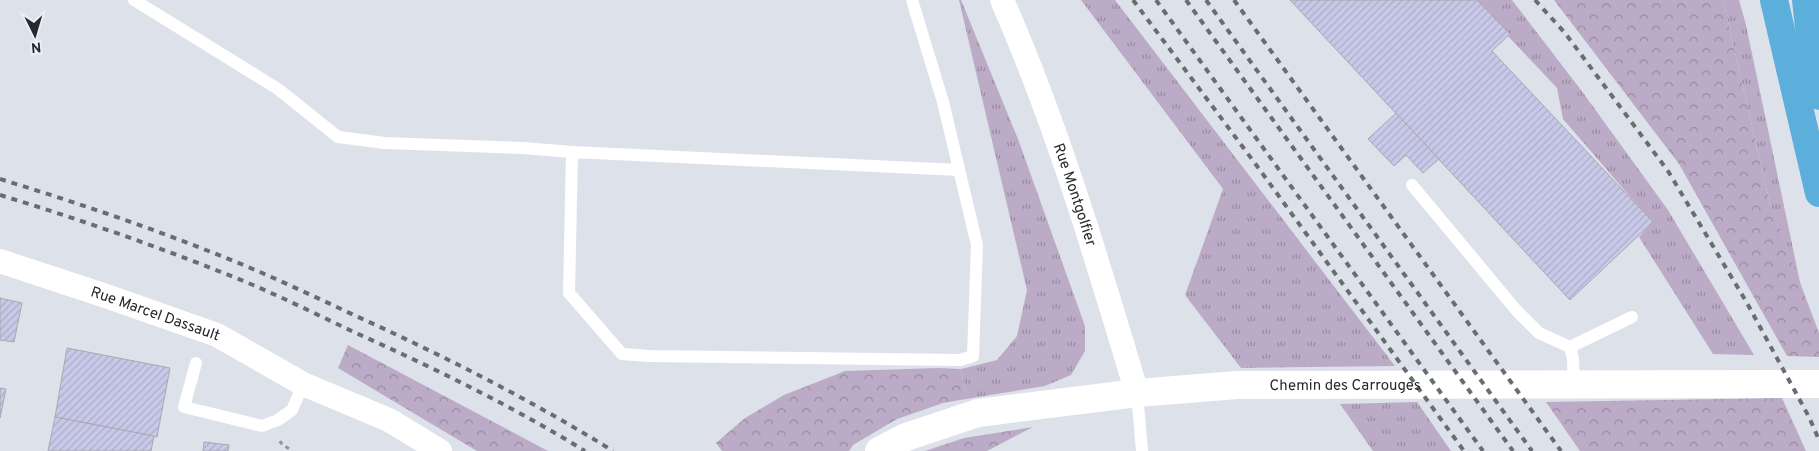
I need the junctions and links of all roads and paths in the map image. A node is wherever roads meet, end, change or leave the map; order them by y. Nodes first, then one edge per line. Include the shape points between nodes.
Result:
1 (134, 0) edge
2 (912, 0) edge
3 (1002, 0) edge
4 (1774, 0) edge
5 (1806, 0) edge
6 (1819, 96) edge
7 (572, 152) junction
8 (959, 170) junction
9 (1412, 185) dead end
10 (1819, 193) edge
11 (0, 262) edge
12 (1632, 317) dead end
13 (1570, 347) junction
14 (196, 363) dead end
15 (303, 384) junction
16 (1819, 384) edge
17 (1564, 385) junction
18 (1137, 393) junction
19 (280, 443) dead end
20 (292, 451) edge
21 (440, 451) edge
22 (879, 451) edge
23 (1142, 451) edge

1 - 7 lane via 278,89 338,137 385,143
2 - 8 lane via 943,102
3 - 18 street, Rue Montgolfier via 1027,56 1074,187
4 - 10 highway
5 - 6 highway
7 - 8 lane
7 - 8 lane via 569,294 622,354 649,356 960,360 973,356 977,245
9 - 13 lane via 1516,310 1539,333
11 - 15 street, Rue Marcel Dassault via 217,335
12 - 13 lane
13 - 17 lane via 1573,359
14 - 15 lane via 184,407 262,426 292,410
15 - 21 street, Rue Marcel Dassault via 389,420
16 - 17 street, Chemin des Carrouges
17 - 18 street, Chemin des Carrouges via 1237,386
18 - 22 street, Chemin des Carrouges via 978,414 906,437
18 - 23 lane
19 - 20 path

